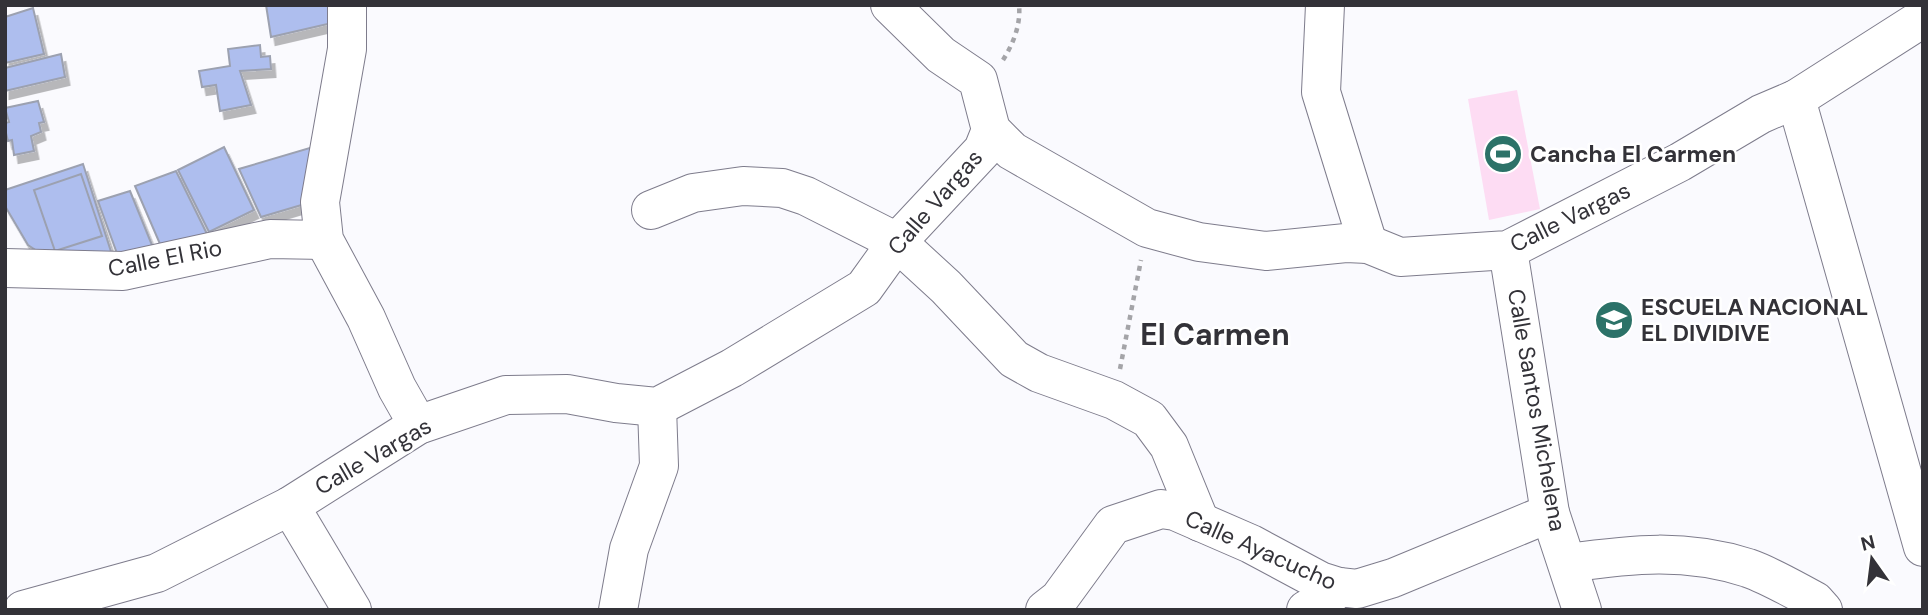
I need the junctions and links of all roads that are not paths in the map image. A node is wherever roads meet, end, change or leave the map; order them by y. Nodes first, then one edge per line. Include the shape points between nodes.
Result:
1 (347, 5) edge
2 (890, 5) edge
3 (1325, 5) edge
4 (1923, 18) edge
5 (1796, 99) junction
6 (991, 130) junction
7 (651, 210) dead end
8 (324, 240) junction
9 (897, 242) junction
10 (1368, 244) junction
11 (1508, 250) junction
12 (6, 265) edge
13 (657, 407) junction
14 (418, 425) junction
15 (290, 506) junction
16 (1550, 513) junction
17 (1200, 522) junction
18 (1923, 547) edge
19 (1568, 563) junction
20 (1339, 587) junction
21 (23, 610) edge
22 (352, 610) edge
23 (618, 610) edge
24 (1045, 610) edge
25 (1306, 610) edge
26 (1582, 610) edge
27 (1823, 610) edge

1 - 8 street via 347,49 320,202
2 - 6 street via 941,55 978,80
3 - 10 street via 1321,92
4 - 5 street, Calle Vargas
5 - 11 street, Calle Vargas
5 - 18 street
6 - 9 street, Calle Vargas via 969,167
6 - 10 street, Calle Vargas via 1012,152 1147,228 1199,242 1266,251
7 - 9 street via 693,193 743,186 782,188
8 - 12 street, Calle El Rio via 270,239 123,271
8 - 14 street
9 - 13 street, Calle Vargas via 864,288 732,368
9 - 17 street via 1014,359 1149,419 1169,446
10 - 11 street, Calle Vargas via 1400,257
11 - 16 street, Calle Santos Michelena
13 - 14 street, Calle Vargas via 568,394 506,395
13 - 23 street via 659,466 629,549
14 - 15 street, Calle Vargas
15 - 21 street, Calle Vargas via 157,573
15 - 22 street
16 - 19 street, Calle Santos Michelena
16 - 20 street, Calle Ayacucho via 1393,579 1357,589
17 - 20 street, Calle Ayacucho
17 - 24 street, Calle Ayacucho via 1161,509 1113,525 1059,599
19 - 26 street, Calle Santos Michelena
19 - 27 street via 1640,553 1705,557 1751,569 1815,601
20 - 25 street

